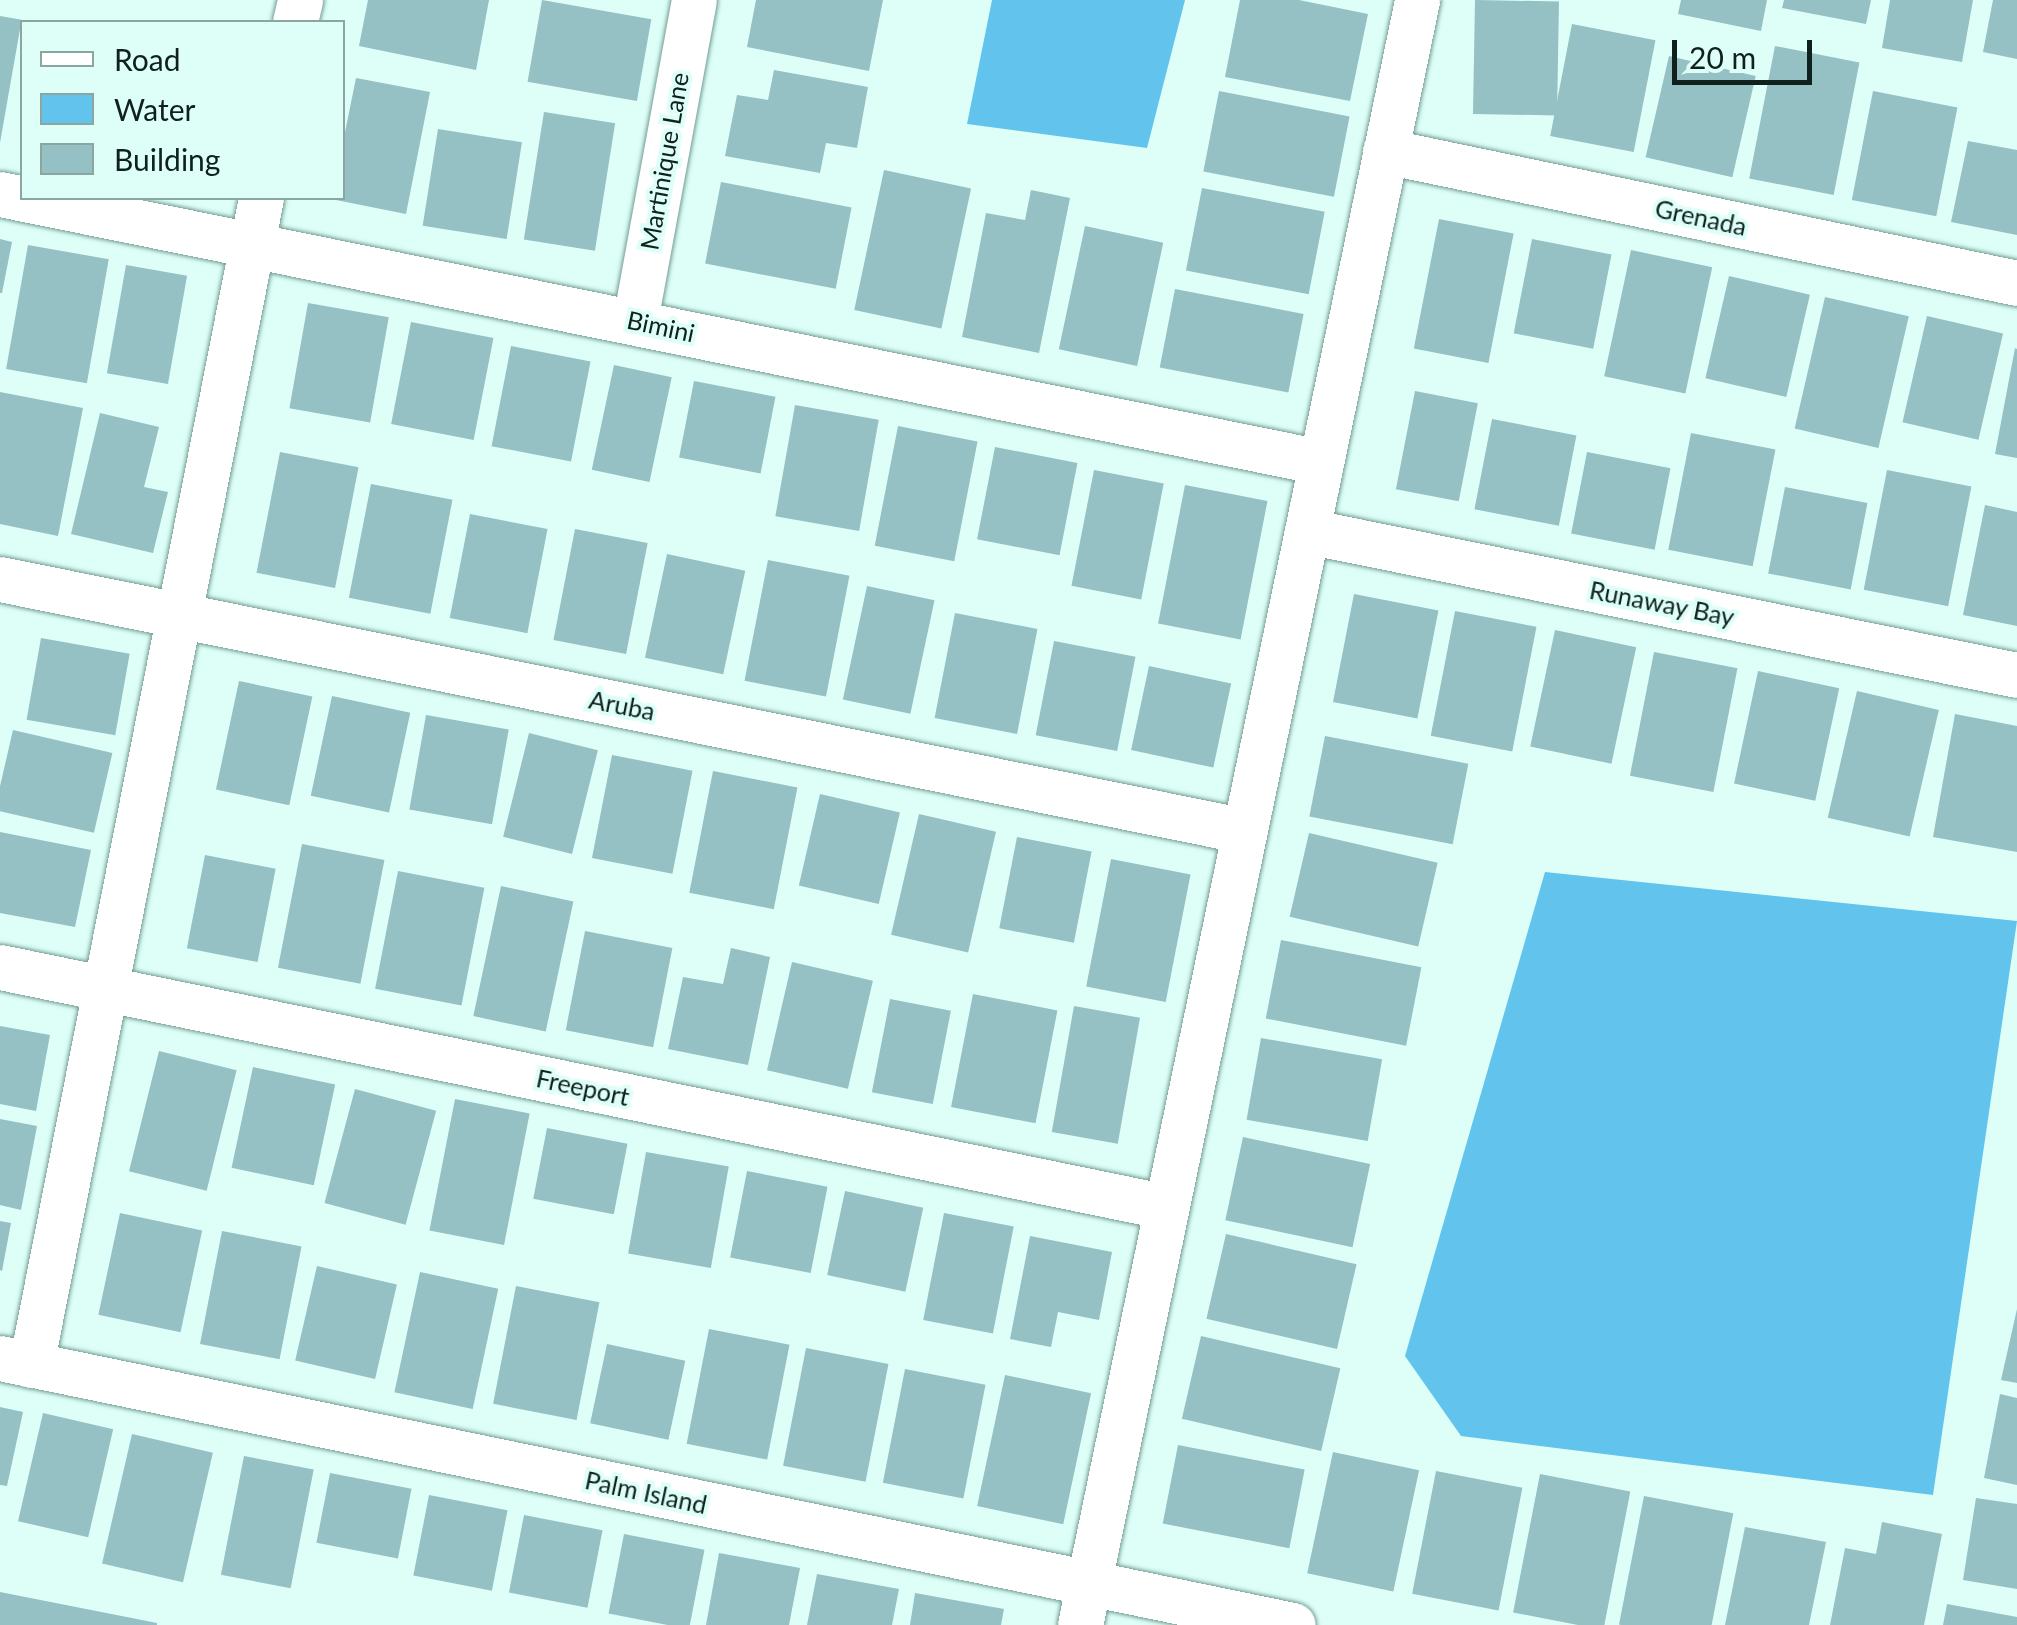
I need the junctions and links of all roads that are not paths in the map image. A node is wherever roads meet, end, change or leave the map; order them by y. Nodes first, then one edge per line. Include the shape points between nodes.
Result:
1 (694, 0) edge
2 (1417, 0) edge
3 (1386, 152) junction
4 (31, 200) edge
5 (261, 200) edge
6 (252, 243) junction
7 (2017, 283) edge
8 (635, 321) junction
9 (1321, 462) junction
10 (1307, 531) junction
11 (0, 580) edge
12 (180, 616) junction
13 (2017, 675) edge
14 (1245, 831) junction
15 (0, 966) edge
16 (101, 988) junction
17 (1167, 1207) junction
18 (16, 1361) edge
19 (1085, 1604) edge
20 (1293, 1625) edge

1 - 8 street, Martinique Lane
2 - 3 street
3 - 7 street, Grenada
3 - 9 street
4 - 6 street, Bimini
5 - 6 street
6 - 8 street, Bimini
6 - 12 street
8 - 9 street, Bimini
9 - 10 street
10 - 13 street, Runaway Bay
10 - 14 street
11 - 12 street, Aruba
12 - 14 street, Aruba
12 - 16 street
14 - 17 street
15 - 16 street, Freeport
16 - 17 street, Freeport
16 - 18 street
17 - 19 street
18 - 19 street, Palm Island
19 - 20 street, Palm Island

